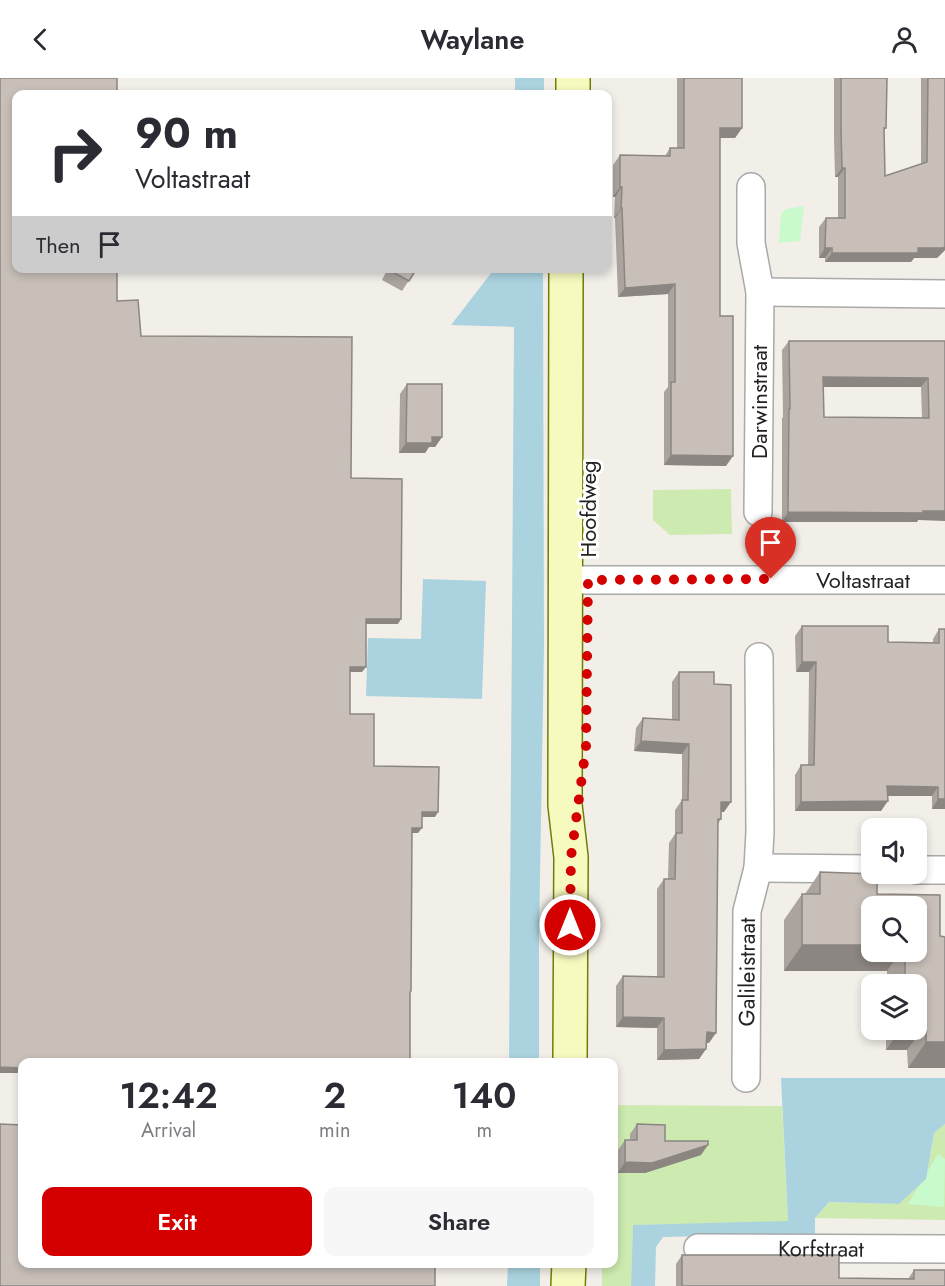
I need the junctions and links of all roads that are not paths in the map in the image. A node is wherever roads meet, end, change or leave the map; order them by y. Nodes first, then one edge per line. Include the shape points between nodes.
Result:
1 (751, 186) dead end
2 (566, 273) edge
3 (583, 273) edge
4 (760, 292) junction
5 (945, 294) edge
6 (758, 512) dead end
7 (576, 580) junction
8 (945, 580) edge
9 (759, 657) dead end
10 (758, 868) junction
11 (861, 869) edge
12 (927, 870) edge
13 (945, 870) edge
14 (570, 1058) edge
15 (746, 1078) dead end
16 (698, 1248) dead end
17 (945, 1249) edge
18 (568, 1268) edge
19 (568, 1286) edge

1 - 4 street, Darwinstraat via 751,243
2 - 7 main road, Hoofdweg
3 - 7 main road, Hoofdweg via 589,336
4 - 5 street
4 - 6 street, Darwinstraat
7 - 8 street, Voltastraat
7 - 14 main road, Hoofdweg via 565,806 571,857
9 - 10 street, Galileistraat
10 - 11 street
10 - 15 street, Galileistraat via 747,910
12 - 13 street
16 - 17 street, Korfstraat
18 - 19 main road

